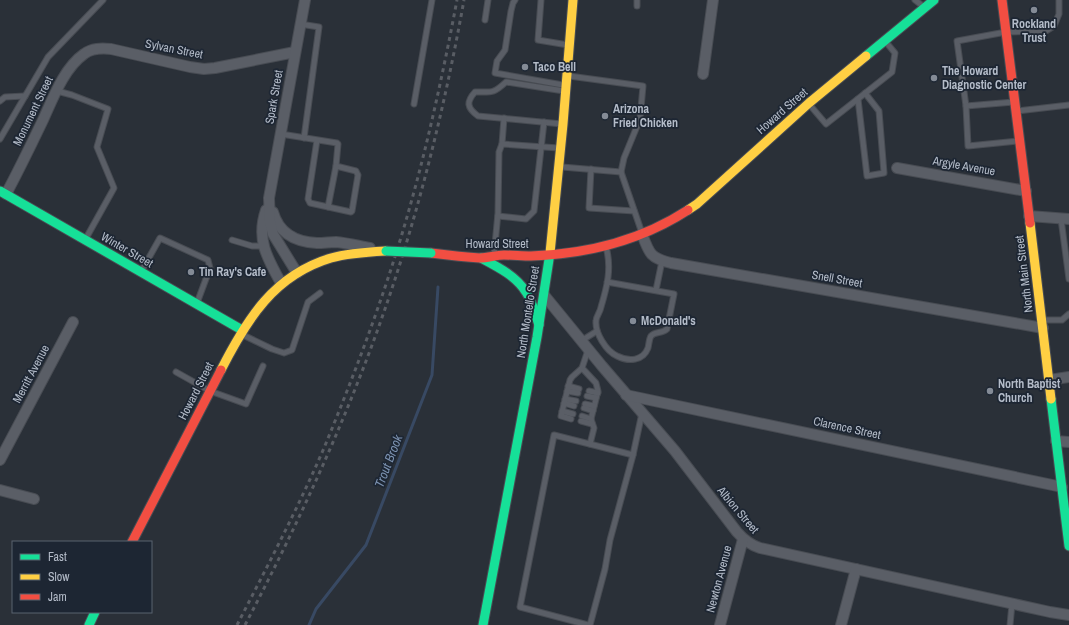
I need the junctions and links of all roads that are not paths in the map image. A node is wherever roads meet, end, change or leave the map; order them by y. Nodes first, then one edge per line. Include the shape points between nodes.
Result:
1 (103, 0) edge
2 (305, 0) edge
3 (432, 0) edge
4 (488, 0) edge
5 (516, 0) edge
6 (541, 0) edge
7 (573, 0) edge
8 (636, 0) edge
9 (713, 0) edge
10 (915, 0) edge
11 (934, 0) edge
12 (992, 0) edge
13 (1002, 0) edge
14 (1059, 0) edge
15 (637, 6) dead end
16 (925, 7) junction
17 (1003, 12) junction
18 (485, 20) dead end
19 (300, 24) junction
20 (1006, 32) junction
21 (885, 40) junction
22 (570, 45) junction
23 (94, 49) joint
24 (295, 52) junction
25 (703, 74) dead end
26 (566, 84) junction
27 (57, 91) junction
28 (865, 93) junction
29 (25, 96) junction
30 (858, 99) junction
31 (0, 101) edge
32 (809, 103) junction
33 (414, 104) dead end
34 (1069, 105) edge
35 (966, 106) junction
36 (1015, 106) junction
37 (504, 118) junction
38 (544, 122) junction
39 (563, 124) junction
40 (281, 134) junction
41 (304, 138) junction
42 (0, 139) edge
43 (317, 140) junction
44 (1020, 140) junction
45 (502, 144) junction
46 (542, 146) junction
47 (560, 148) junction
48 (336, 166) junction
49 (559, 166) junction
50 (897, 168) dead end
51 (591, 170) junction
52 (621, 172) junction
53 (1026, 190) junction
54 (3, 193) edge
55 (270, 198) junction
56 (328, 207) junction
57 (634, 212) junction
58 (498, 216) junction
59 (1029, 216) junction
60 (1065, 219) edge
61 (642, 234) junction
62 (85, 240) junction
63 (232, 240) dead end
64 (263, 246) junction
65 (605, 246) junction
66 (386, 251) junction
67 (550, 255) junction
68 (494, 256) junction
69 (481, 258) junction
70 (662, 261) junction
71 (140, 272) junction
72 (297, 273) junction
73 (1069, 279) edge
74 (607, 282) junction
75 (281, 284) junction
76 (656, 290) junction
77 (320, 293) dead end
78 (544, 295) junction
79 (197, 304) junction
80 (1069, 314) edge
81 (73, 322) dead end
82 (1042, 324) junction
83 (540, 325) junction
84 (597, 331) junction
85 (241, 332) junction
86 (581, 341) junction
87 (588, 350) junction
88 (263, 366) dead end
89 (582, 368) junction
90 (176, 372) dead end
91 (1069, 377) edge
92 (1049, 380) junction
93 (568, 388) junction
94 (210, 391) junction
95 (578, 391) dead end
96 (588, 393) dead end
97 (626, 395) junction
98 (597, 396) junction
99 (565, 401) junction
100 (575, 404) dead end
101 (585, 406) dead end
102 (594, 408) junction
103 (642, 413) junction
104 (572, 416) dead end
105 (582, 419) dead end
106 (592, 421) junction
107 (1056, 442) junction
108 (1069, 442) edge
109 (590, 444) junction
110 (633, 455) junction
111 (0, 460) edge
112 (1062, 487) junction
113 (0, 490) edge
114 (34, 499) dead end
115 (743, 539) junction
116 (133, 541) edge
117 (1069, 546) edge
118 (856, 569) junction
119 (1012, 604) junction
120 (95, 613) edge
121 (1069, 615) edge
122 (485, 624) edge
123 (89, 625) edge
124 (589, 625) edge
125 (720, 625) edge
126 (841, 625) edge
127 (1010, 625) edge

1 - 29 lane via 48,57
2 - 19 street, Spark Street
3 - 33 lane
4 - 18 lane
5 - 26 lane via 511,11 505,50 497,61 496,73
6 - 22 lane via 538,40
7 - 22 main road, North Montello Street
8 - 15 lane
9 - 25 street
10 - 16 lane
11 - 16 main road, Howard Street
12 - 17 main road
13 - 17 main road, North Main Street
14 - 20 lane via 1054,26 1046,30
16 - 21 main road, Howard Street
17 - 20 main road, North Main Street
19 - 24 street, Spark Street
19 - 41 lane via 319,26
20 - 35 lane via 957,41
20 - 36 main road, North Main Street
21 - 28 lane via 895,53 892,72
21 - 32 main road, Howard Street
22 - 26 main road, North Montello Street
23 - 24 street, Sylvan Street via 111,49 204,69
23 - 27 street, Monument Street via 82,55 70,68
24 - 40 street, Spark Street
26 - 37 lane via 506,82 497,90 475,92 470,97 471,111 478,116
26 - 39 main road, North Montello Street
26 - 52 lane via 644,86 640,119
27 - 54 street, Monument Street
27 - 62 lane via 108,109 97,147 114,188
28 - 30 lane
28 - 30 lane via 879,111 884,173 867,176
29 - 31 lane via 5,97
29 - 42 lane
30 - 32 lane via 826,124
32 - 61 main road, Howard Street via 697,204 676,218
34 - 36 lane
35 - 36 lane
35 - 44 lane via 968,146
36 - 44 main road, North Main Street
37 - 38 lane
37 - 45 lane
38 - 39 lane
38 - 46 lane
39 - 47 main road, North Montello Street
40 - 41 lane
40 - 55 street, Spark Street
41 - 43 lane
43 - 48 lane via 339,145
43 - 56 lane via 308,199 310,202
44 - 53 main road, North Main Street
45 - 46 lane
45 - 58 lane via 499,152
46 - 47 lane
46 - 58 lane via 534,211 526,219
47 - 49 main road, North Montello Street
48 - 56 lane
48 - 56 lane via 356,171 358,175 352,210 350,212
49 - 51 lane
49 - 67 main road, North Montello Street
50 - 53 street, Argyle Avenue
51 - 52 lane
51 - 57 lane via 589,208
52 - 57 lane
53 - 59 main road, North Main Street
54 - 62 main road, Winter Street
55 - 64 street, Spark Street via 263,217
55 - 66 street, Spark Street via 280,228 297,240 336,242
55 - 72 street, Spark Street via 273,234
57 - 61 lane
58 - 68 lane
59 - 60 street
59 - 82 main road, North Main Street
60 - 73 lane
61 - 65 main road, Howard Street
61 - 70 street, Snell Street via 649,252
62 - 71 main road, Winter Street
63 - 64 lane via 252,246
64 - 75 street, Spark Street
65 - 67 main road, Howard Street
65 - 74 lane via 609,268
66 - 69 main road, Howard Street, bridge
66 - 72 main road, Howard Street via 332,258
67 - 68 main road, Howard Street
67 - 78 main road, North Montello Street
68 - 69 main road, Howard Street
69 - 83 main road via 517,280 527,294
70 - 76 lane
70 - 82 street, Snell Street
71 - 79 main road, Winter Street
71 - 79 lane via 160,238 208,260 210,268
72 - 75 main road, Howard Street
74 - 76 lane
74 - 84 lane via 601,310 596,317
75 - 85 main road, Howard Street via 265,298
76 - 84 lane via 674,294 667,329 652,335 642,356 635,360 618,357 605,346
77 - 85 lane via 308,302 292,350 284,353 272,349
78 - 83 main road, North Montello Street
78 - 86 street, Albion Street
79 - 85 main road, Winter Street
80 - 82 lane via 1062,320
81 - 111 street, Merritt Avenue
82 - 92 main road, North Main Street
83 - 122 main road, North Montello Street
84 - 86 lane
85 - 94 main road, Howard Street
86 - 87 street, Albion Street
87 - 89 lane
87 - 97 street, Albion Street
88 - 94 lane via 246,404
89 - 93 lane via 572,377
89 - 98 lane via 596,383
90 - 94 lane
91 - 92 street
92 - 107 main road, North Main Street
93 - 95 lane
93 - 99 lane
94 - 116 main road, Howard Street
96 - 98 lane
97 - 103 street, Albion Street
97 - 112 street, Clarence Street
98 - 102 lane
99 - 100 lane
99 - 104 lane via 562,414
101 - 102 lane
102 - 106 lane
103 - 110 lane
103 - 115 street, Albion Street
105 - 106 lane
106 - 109 lane via 594,431
107 - 108 street
107 - 112 main road, North Main Street
109 - 110 lane
109 - 124 lane via 554,435 520,607
110 - 124 lane
112 - 117 main road, North Main Street
113 - 114 street
115 - 118 street, Albion Street via 760,548
115 - 125 street, Newton Avenue
118 - 119 street, Albion Street
118 - 126 street
119 - 121 street, Albion Street
119 - 127 lane
120 - 123 main road

